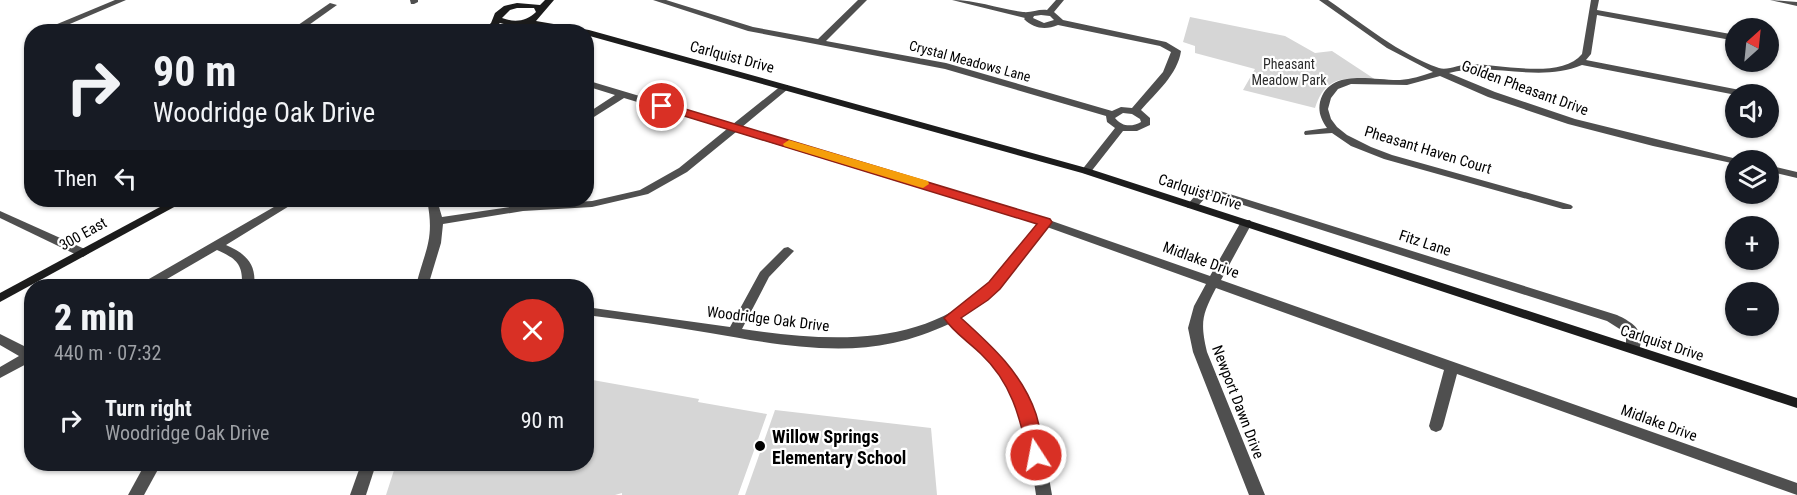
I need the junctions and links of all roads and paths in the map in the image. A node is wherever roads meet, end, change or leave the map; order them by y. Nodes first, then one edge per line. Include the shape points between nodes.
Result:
1 (122, 0) edge
2 (503, 0) edge
3 (550, 0) edge
4 (657, 0) edge
5 (863, 0) edge
6 (956, 0) edge
7 (1060, 0) edge
8 (1323, 0) edge
9 (1595, 0) edge
10 (1774, 0) edge
11 (522, 3) edge
12 (1797, 4) edge
13 (333, 5) dead end
14 (540, 8) edge
15 (1592, 12) junction
16 (1049, 13) junction
17 (500, 15) junction
18 (1029, 16) junction
19 (1058, 22) junction
20 (520, 23) junction
21 (62, 24) edge
22 (304, 24) edge
23 (495, 24) edge
24 (532, 24) edge
25 (564, 24) edge
26 (594, 34) edge
27 (1725, 36) edge
28 (820, 42) junction
29 (1582, 62) junction
30 (1443, 74) junction
31 (594, 85) edge
32 (785, 87) junction
33 (1725, 90) edge
34 (623, 94) junction
35 (1135, 111) junction
36 (594, 114) edge
37 (1111, 114) junction
38 (1121, 127) junction
39 (736, 128) junction
40 (1334, 130) junction
41 (1309, 133) dead end
42 (1725, 159) edge
43 (1086, 171) junction
44 (1779, 171) edge
45 (1797, 175) edge
46 (594, 204) edge
47 (1192, 206) junction
48 (168, 207) edge
49 (281, 207) edge
50 (434, 207) edge
51 (551, 207) edge
52 (1567, 207) dead end
53 (0, 214) edge
54 (438, 221) junction
55 (1045, 222) junction
56 (1246, 223) junction
57 (216, 245) junction
58 (788, 251) dead end
59 (83, 253) junction
60 (35, 279) edge
61 (158, 279) edge
62 (249, 279) edge
63 (424, 279) edge
64 (1213, 282) junction
65 (24, 285) edge
66 (0, 298) edge
67 (594, 311) edge
68 (951, 318) junction
69 (734, 332) junction
70 (0, 339) edge
71 (1633, 349) junction
72 (24, 351) edge
73 (24, 359) edge
74 (1452, 367) junction
75 (0, 373) edge
76 (1797, 403) edge
77 (1437, 426) dead end
78 (149, 471) edge
79 (366, 471) edge
80 (1797, 490) edge
81 (136, 495) edge
82 (358, 495) edge
83 (1044, 495) edge
84 (1257, 495) edge

1 - 21 street
2 - 17 street via 506,6
3 - 14 street
4 - 28 street, Crystal Meadows Lane via 751,29
5 - 28 street
6 - 18 street
7 - 16 street
8 - 30 street, Golden Pheasant Drive via 1384,43
9 - 15 street
10 - 12 street
11 - 14 street, Carlquist Drive
11 - 17 street
13 - 22 street
14 - 20 street
14 - 25 street, Carlquist Drive
15 - 27 street
15 - 29 street
16 - 18 street
16 - 19 street via 1058,17
17 - 20 street, Carlquist Drive via 504,22
17 - 23 street
18 - 19 street via 1036,24 1048,26
19 - 35 street via 1163,44 1176,51 1177,57
20 - 24 street, Carlquist Drive
26 - 32 street, Carlquist Drive
28 - 37 street, Crystal Meadows Lane via 946,66
29 - 30 street via 1561,70 1466,67
29 - 33 street
30 - 40 street via 1404,83 1353,81 1335,86 1324,109
30 - 42 street, Golden Pheasant Drive via 1566,120
31 - 34 street, Midlake Drive
32 - 39 street
32 - 43 street, Carlquist Drive
34 - 36 street
34 - 39 street, Midlake Drive
35 - 37 street
35 - 38 street via 1145,118 1144,125
37 - 38 street via 1111,122
38 - 43 street
39 - 46 street via 672,178 628,197
39 - 55 street, Midlake Drive
40 - 41 street
40 - 52 street, Pheasant Haven Court via 1381,155
43 - 47 street, Carlquist Drive
44 - 45 street
47 - 56 street, Carlquist Drive
47 - 71 street, Fitz Lane via 1204,192 1216,193 1612,318 1633,331
48 - 59 street, 300 East
49 - 57 street
50 - 54 street
51 - 54 street
53 - 59 street
54 - 63 street
55 - 64 street, Midlake Drive
55 - 68 street, Woodridge Oak Drive via 983,297
56 - 64 street, Newport Dawn Drive
56 - 71 street, Carlquist Drive
57 - 61 street
57 - 62 street via 245,262
58 - 69 street via 764,275
59 - 60 street, 300 East
64 - 74 street, Midlake Drive
64 - 84 street, Newport Dawn Drive via 1197,316 1196,339
65 - 66 street, 300 East
67 - 69 street, Woodridge Oak Drive
68 - 69 street, Woodridge Oak Drive via 894,338 846,344 798,342
68 - 83 street via 989,352 1020,396 1028,415
70 - 72 street
71 - 76 street, Carlquist Drive
73 - 75 street
74 - 77 street
74 - 80 street, Midlake Drive
78 - 81 street
79 - 82 street

